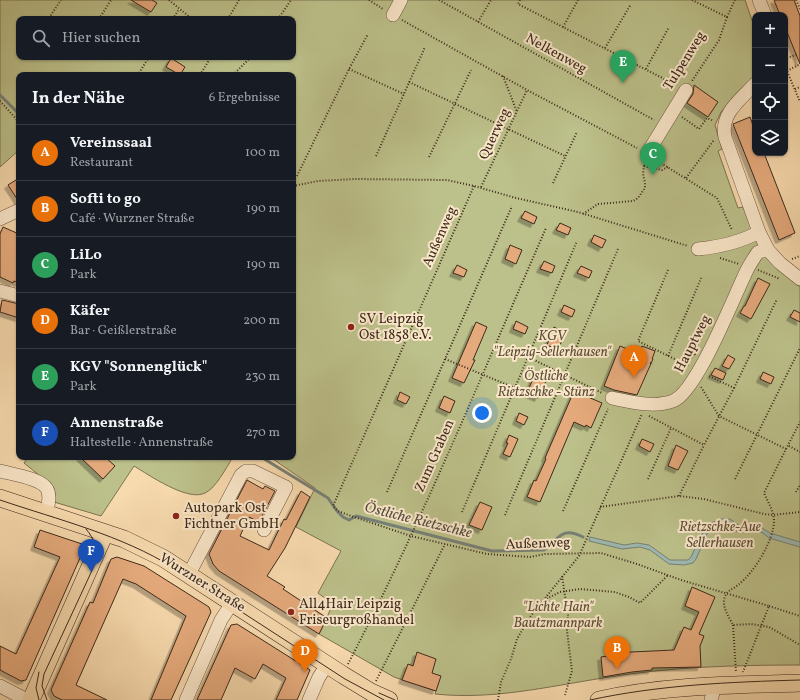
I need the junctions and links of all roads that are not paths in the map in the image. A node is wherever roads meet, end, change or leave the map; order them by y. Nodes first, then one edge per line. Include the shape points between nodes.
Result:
1 (400, 0) edge
2 (759, 0) edge
3 (764, 12) edge
4 (393, 15) road end
5 (752, 87) edge
6 (686, 90) road end
7 (645, 160) road end
8 (16, 211) edge
9 (0, 219) edge
10 (759, 232) junction
11 (698, 248) road end
12 (768, 250) junction
13 (800, 279) edge
14 (0, 291) edge
15 (16, 295) edge
16 (612, 398) road end
17 (0, 471) edge
18 (0, 498) edge
19 (46, 514) junction
20 (264, 530) dead end
21 (105, 533) junction
22 (189, 574) junction
23 (232, 602) junction
24 (327, 665) junction
25 (800, 683) edge
26 (0, 686) edge
27 (713, 693) edge
28 (27, 700) edge
29 (30, 700) edge
30 (186, 700) edge
31 (309, 700) edge
32 (389, 700) edge
33 (599, 700) edge

1 - 4 street
2 - 3 street
5 - 10 street via 718,123
6 - 7 street, Tulpenweg
8 - 9 street
10 - 11 street via 714,248
10 - 12 street
12 - 13 street
12 - 16 street, Hauptweg via 758,252 749,267 696,377 680,397 663,404
14 - 15 street
17 - 19 street via 26,477 47,488 49,502
18 - 19 main road, Wurzner Straße
19 - 21 main road, Wurzner Straße
20 - 22 street via 286,487 253,471 246,471 241,475
21 - 22 main road, Wurzner Straße via 127,540
21 - 29 main road
22 - 23 main road, Wurzner Straße
23 - 24 main road, Wurzner Straße
23 - 30 street via 221,620
24 - 31 street
24 - 32 main road, Wurzner Straße
25 - 27 main road via 738,685
26 - 28 street
27 - 33 main road via 629,694

